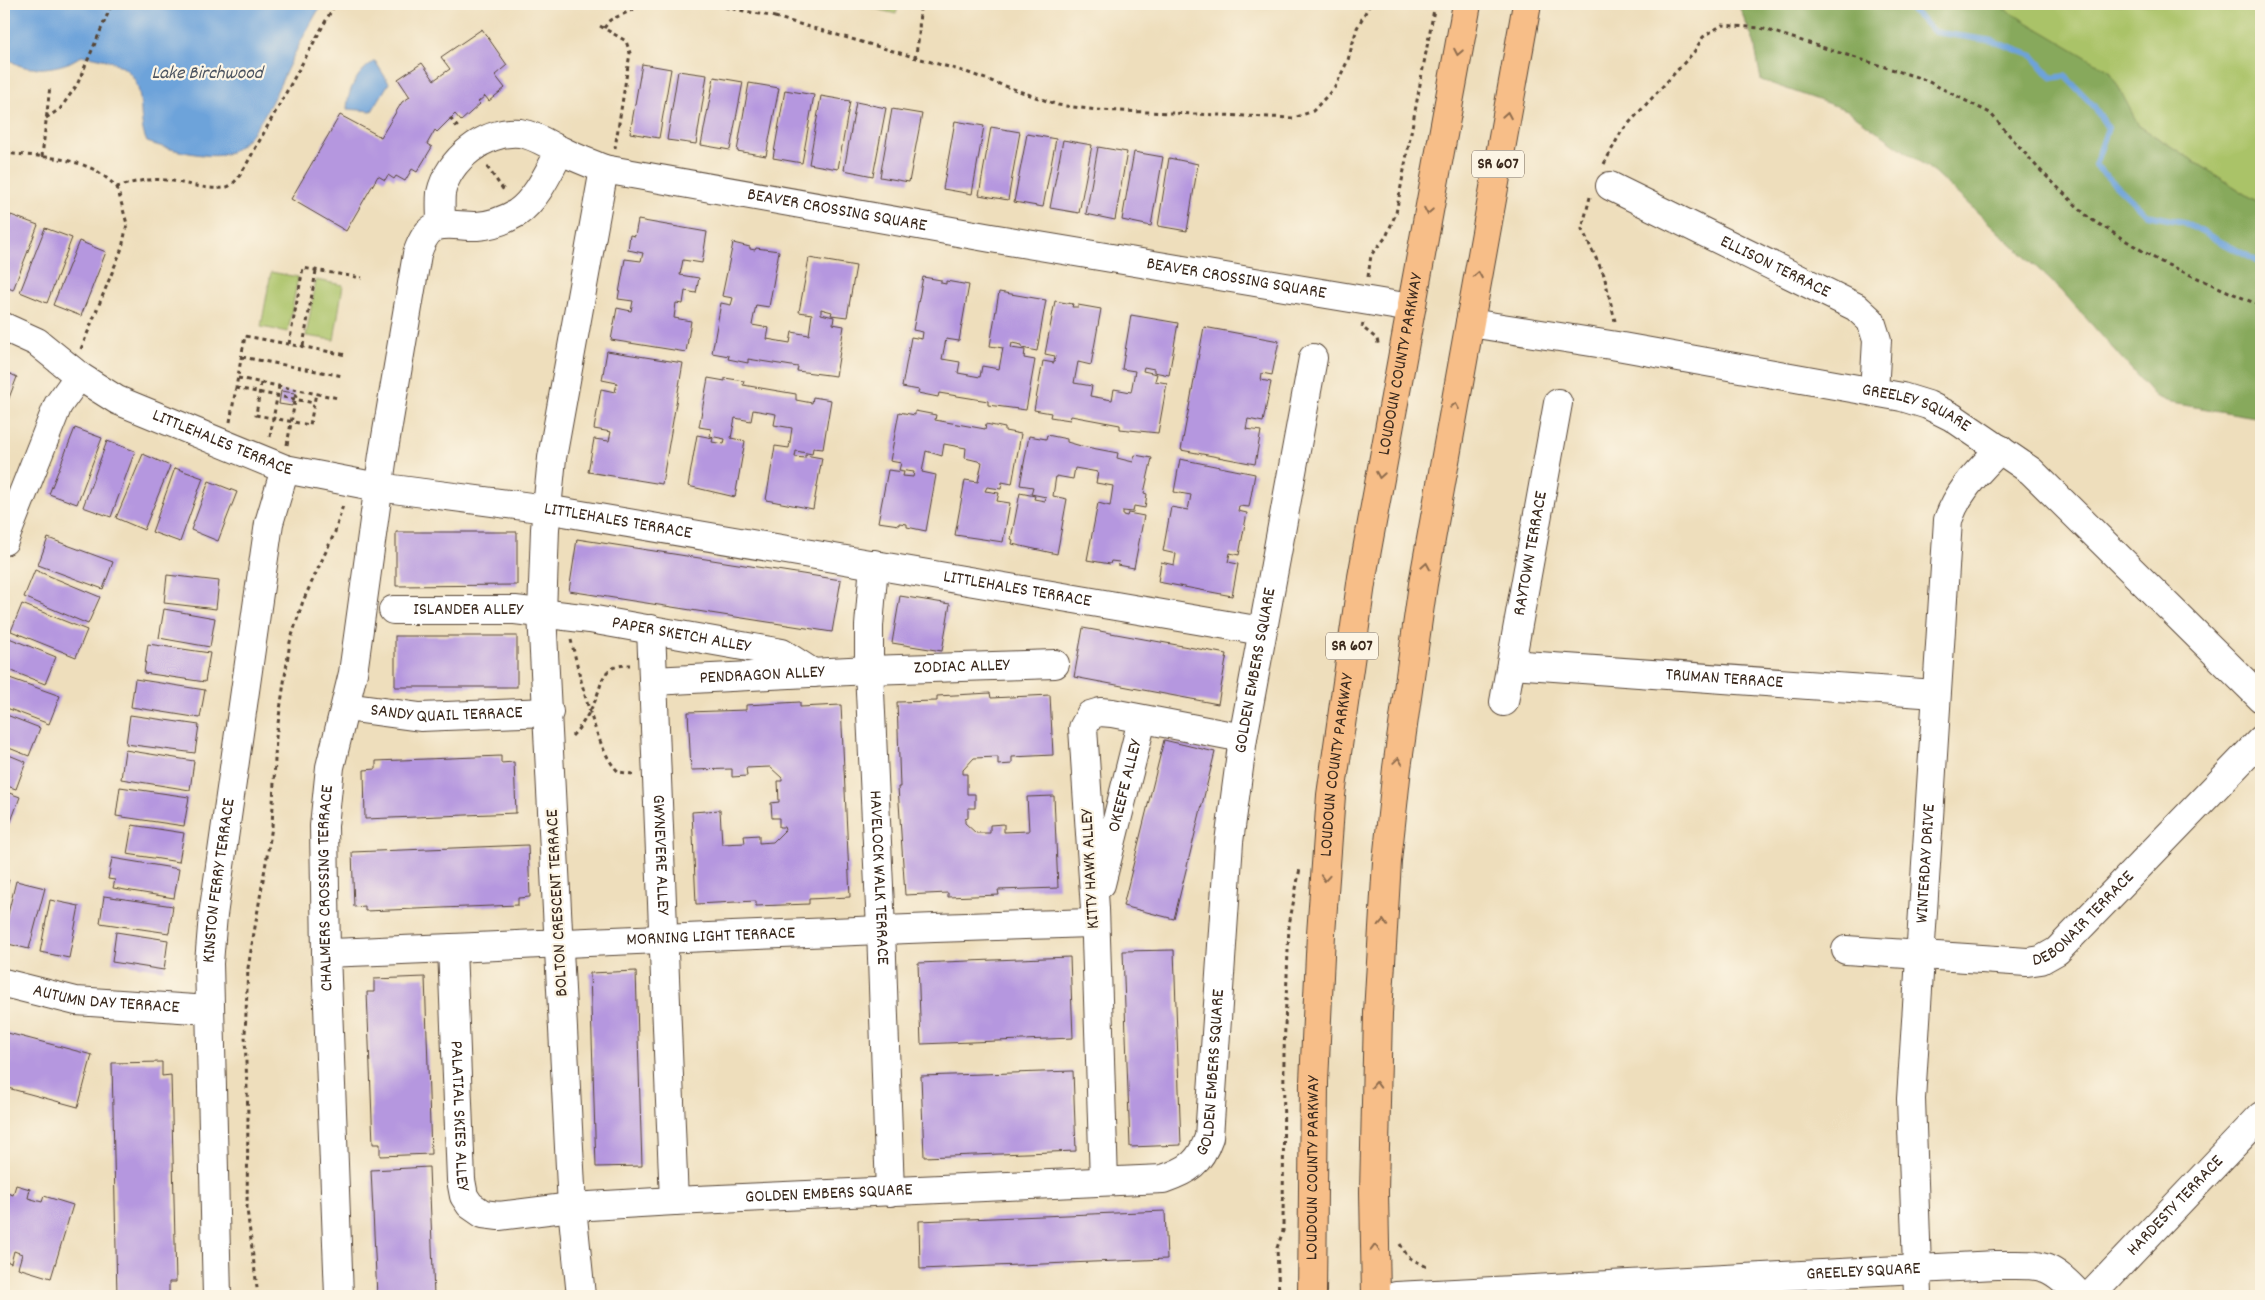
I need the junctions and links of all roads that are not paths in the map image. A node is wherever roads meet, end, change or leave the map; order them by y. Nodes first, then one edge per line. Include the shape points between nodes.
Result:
1 (1467, 4) edge
2 (1527, 4) edge
3 (560, 151) junction
4 (610, 159) junction
5 (1601, 182) road end
6 (441, 224) junction
7 (1410, 308) junction
8 (1470, 323) junction
9 (4, 327) edge
10 (1313, 358) dead end
11 (79, 366) junction
12 (1874, 392) junction
13 (1558, 403) dead end
14 (2000, 449) junction
15 (286, 457) junction
16 (378, 487) junction
17 (546, 509) junction
18 (4, 541) edge
19 (874, 564) junction
20 (393, 610) dead end
21 (542, 613) junction
22 (651, 629) junction
23 (1262, 632) junction
24 (1055, 664) dead end
25 (1511, 664) junction
26 (869, 670) junction
27 (813, 673) junction
28 (654, 681) junction
29 (1936, 694) junction
30 (2261, 698) edge
31 (1504, 702) dead end
32 (346, 707) junction
33 (548, 712) junction
34 (1142, 720) junction
35 (1243, 738) junction
36 (2261, 740) edge
37 (1095, 916) junction
38 (881, 929) junction
39 (664, 941) junction
40 (560, 944) junction
41 (452, 948) junction
42 (1846, 950) dead end
43 (326, 954) junction
44 (1920, 954) junction
45 (4, 983) edge
46 (209, 1010) junction
47 (2261, 1116) edge
48 (1104, 1181) junction
49 (890, 1192) junction
50 (674, 1201) junction
51 (572, 1207) junction
52 (1918, 1269) junction
53 (1458, 1295) edge
54 (1918, 1295) edge
55 (217, 1296) edge
56 (338, 1296) edge
57 (581, 1296) edge
58 (1312, 1296) edge
59 (1376, 1296) edge
60 (1396, 1296) edge
61 (2080, 1296) edge
62 (2090, 1296) edge

1 -> 7 main road, LOUDOUN COUNTY PARKWAY / SR 607
8 -> 2 main road, SR 607
3 - 4 street, BEAVER CROSSING SQUARE
3 - 6 street via 534,196 516,214 485,225
3 - 6 street, BEAVER CROSSING SQUARE via 533,136 520,133 506,133 480,143 460,159 446,181 442,193
4 - 7 street, BEAVER CROSSING SQUARE via 991,238
4 - 17 street via 552,458
5 - 12 street, ELLISON TERRACE via 1856,308 1871,321 1877,340
6 - 16 street, CHALMERS CROSSING TERRACE via 428,232 417,254
7 -> 58 main road, LOUDOUN COUNTY PARKWAY / SR 607 via 1362,577 1331,795 1314,1082
8 - 12 street, GREELEY SQUARE
59 -> 8 main road, SR 607 via 1375,1130 1387,861 1423,584
9 - 11 street, LITTLEHALES TERRACE
10 - 23 street, GOLDEN EMBERS SQUARE
11 - 15 street, LITTLEHALES TERRACE via 117,400
11 - 18 street via 58,405
12 - 14 street, GREELEY SQUARE via 1928,405
13 - 25 street, RAYTOWN TERRACE
14 - 29 street, WINTERDAY DRIVE via 1955,500 1948,520
14 - 30 street, GREELEY SQUARE via 2031,471
15 - 16 street, LITTLEHALES TERRACE
15 - 46 street, KINSTON FERRY TERRACE via 269,524 217,886 209,963
16 - 17 street, LITTLEHALES TERRACE
16 - 32 street, CHALMERS CROSSING TERRACE
17 - 19 street, LITTLEHALES TERRACE
17 - 21 street, BOLTON CRESCENT TERRACE
19 - 23 street, LITTLEHALES TERRACE
19 - 26 street, HAVELOCK WALK TERRACE
20 - 21 street, ISLANDER ALLEY
21 - 22 street, PAPER SKETCH ALLEY
21 - 33 street, BOLTON CRESCENT TERRACE
22 - 27 street, PAPER SKETCH ALLEY via 782,654
22 - 28 street, GWYNEVERE ALLEY
23 - 35 street, GOLDEN EMBERS SQUARE
24 - 26 street, ZODIAC ALLEY
25 - 29 street, TRUMAN TERRACE
25 - 31 street, RAYTOWN TERRACE
26 - 27 street, PENDRAGON ALLEY
26 - 38 street, HAVELOCK WALK TERRACE
27 - 28 street, PENDRAGON ALLEY
28 - 39 street, GWYNEVERE ALLEY
29 - 44 street, WINTERDAY DRIVE
32 - 33 street, SANDY QUAIL TERRACE via 420,717
32 - 43 street, CHALMERS CROSSING TERRACE via 330,767 324,826
33 - 40 street, BOLTON CRESCENT TERRACE
34 - 35 street, KITTY HAWK ALLEY
34 - 37 street, OKEEFE ALLEY
34 - 37 street, KITTY HAWK ALLEY via 1100,712 1090,715 1083,728
35 - 48 street, GOLDEN EMBERS SQUARE via 1229,842 1209,1137 1199,1160 1177,1174 1163,1179
36 - 44 street, DEBONAIR TERRACE via 2057,951 2041,960 2028,962
37 - 38 street, MORNING LIGHT TERRACE
37 - 48 street, KITTY HAWK ALLEY
38 - 39 street, MORNING LIGHT TERRACE
38 - 49 street, HAVELOCK WALK TERRACE
39 - 40 street, MORNING LIGHT TERRACE
39 - 50 street, GWYNEVERE ALLEY
40 - 41 street, MORNING LIGHT TERRACE
40 - 51 street, BOLTON CRESCENT TERRACE
41 - 43 street, MORNING LIGHT TERRACE
41 - 51 street, PALATIAL SKIES ALLEY via 464,1196 483,1214 499,1216
42 - 44 street, DEBONAIR TERRACE
43 - 56 street, CHALMERS CROSSING TERRACE
44 - 52 street, WINTERDAY DRIVE via 1911,1099
45 - 46 street, AUTUMN DAY TERRACE via 76,1001
46 - 55 street, KINSTON FERRY TERRACE
47 - 62 street, HARDESTY TERRACE
48 - 49 street, GOLDEN EMBERS SQUARE
49 - 50 street, GOLDEN EMBERS SQUARE
50 - 51 street, GOLDEN EMBERS SQUARE
51 - 57 street, BOLTON CRESCENT TERRACE
52 - 53 street, GREELEY SQUARE
52 - 54 street, WINTERDAY DRIVE
52 - 61 street, GREELEY SQUARE via 2033,1265 2050,1269
53 - 60 street, GREELEY SQUARE

